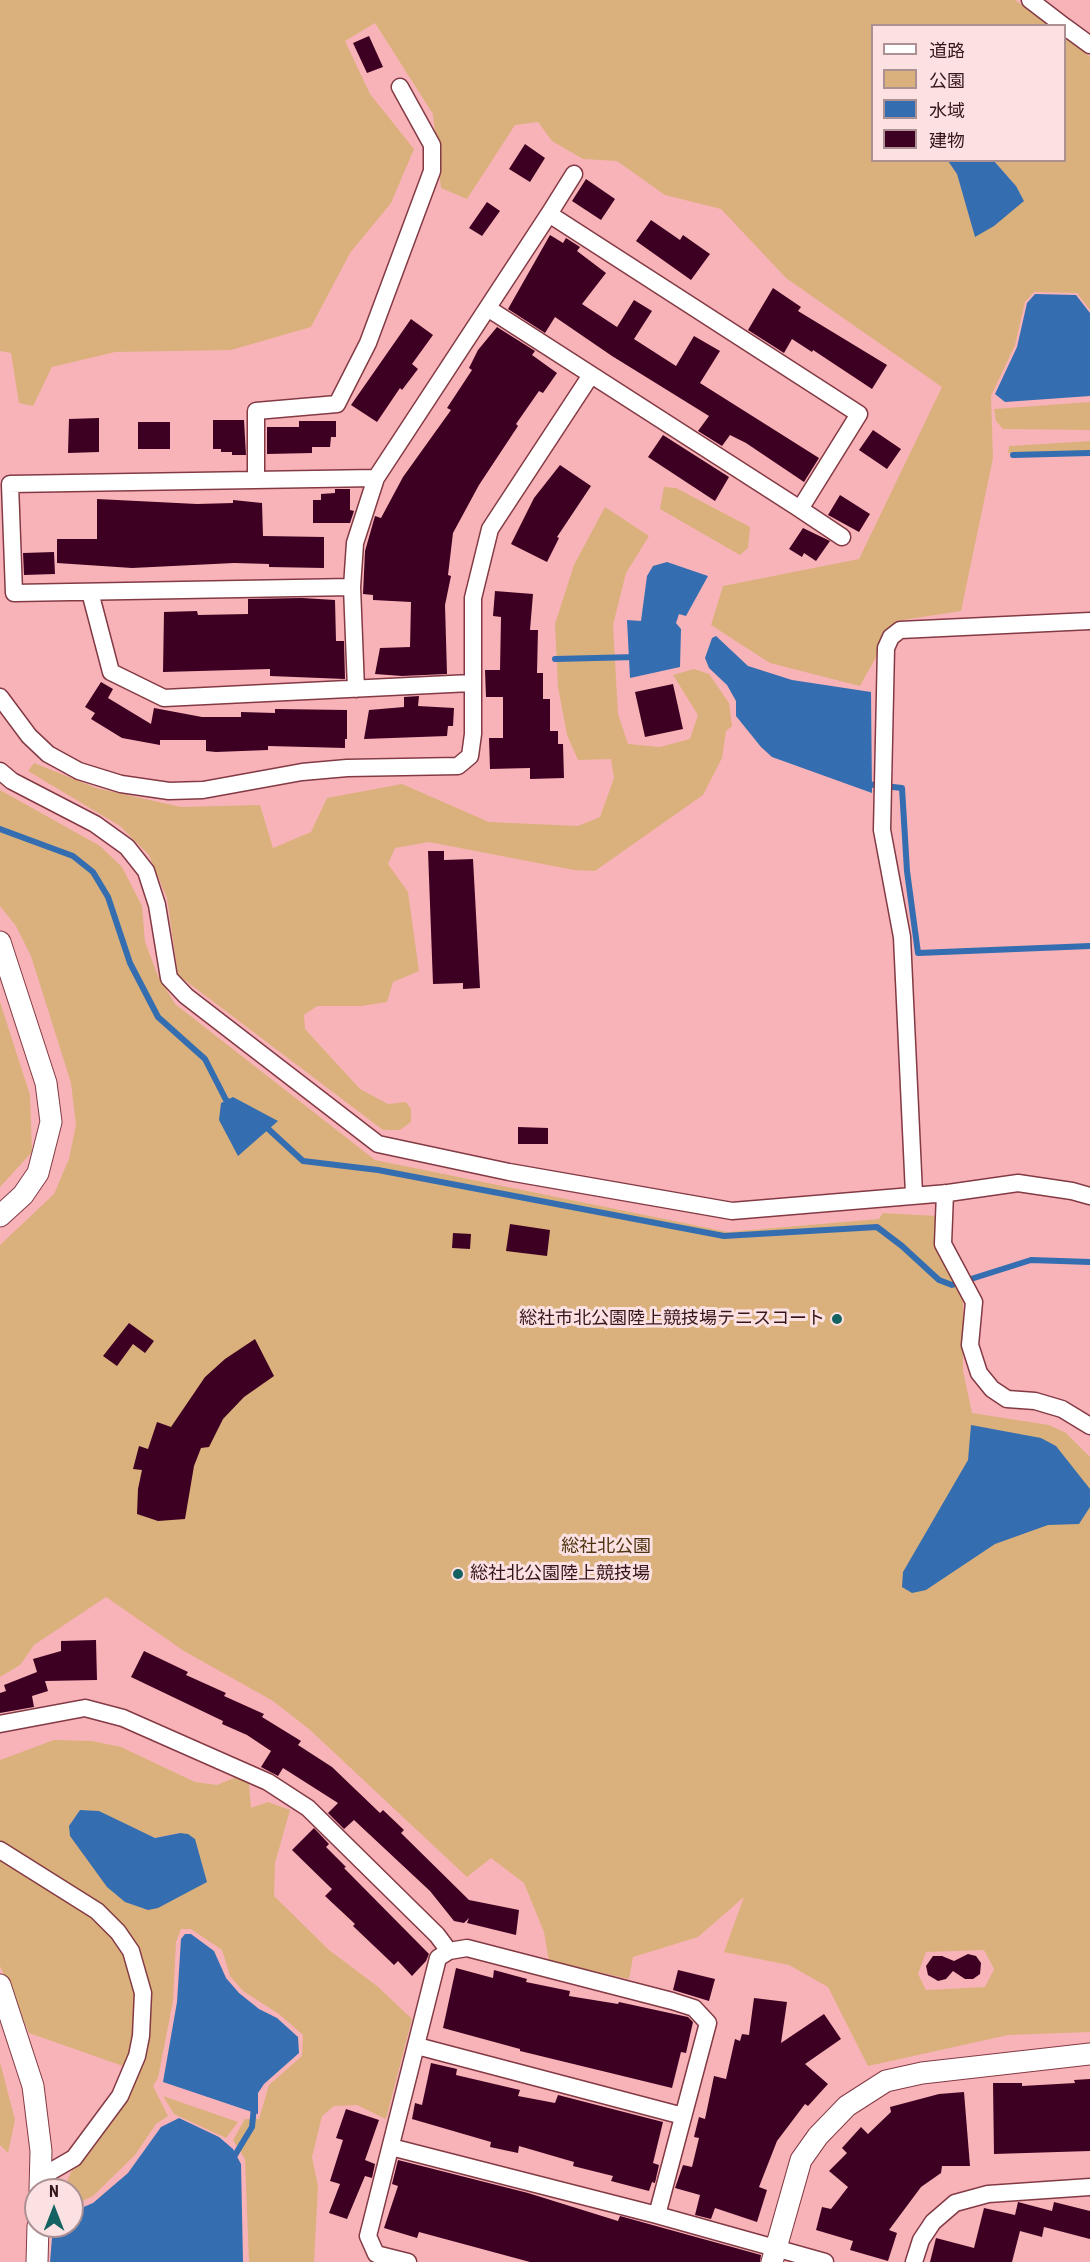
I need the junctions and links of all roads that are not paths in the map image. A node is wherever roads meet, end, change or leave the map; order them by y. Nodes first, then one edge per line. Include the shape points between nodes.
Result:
1 (1030, 0) edge
2 (1061, 24) edge
3 (1066, 27) edge
4 (1090, 45) edge
5 (400, 87) dead end
6 (574, 174) dead end
7 (549, 214) junction
8 (489, 309) junction
9 (591, 375) junction
10 (376, 478) junction
11 (256, 480) junction
12 (800, 509) junction
13 (842, 537) dead end
14 (351, 587) junction
15 (90, 592) junction
16 (1090, 621) edge
17 (471, 683) junction
18 (356, 689) junction
19 (0, 697) edge
20 (0, 771) edge
21 (0, 942) edge
22 (945, 1193) junction
23 (914, 1194) junction
24 (1090, 1196) edge
25 (0, 1216) edge
26 (1090, 1426) edge
27 (0, 1724) edge
28 (0, 1850) edge
29 (449, 1951) junction
30 (0, 1986) edge
31 (417, 2046) junction
32 (1090, 2054) edge
33 (683, 2116) junction
34 (391, 2147) junction
35 (41, 2178) edge
36 (48, 2178) edge
37 (1090, 2187) edge
38 (657, 2216) junction
39 (37, 2238) edge
40 (774, 2255) edge
41 (36, 2262) edge
42 (408, 2262) edge
43 (825, 2262) edge
44 (914, 2262) edge

1 - 2 street
3 - 4 street
5 - 11 street via 432,145 428,182 368,343 337,404 256,411
6 - 7 street
7 - 8 street
7 - 12 street via 859,414
8 - 9 street
8 - 10 street
9 - 12 street
9 - 17 street via 490,529 473,598
10 - 11 street
10 - 14 street via 355,543
11 - 15 street via 10,484 14,592
12 - 13 street
14 - 15 street
14 - 18 street
15 - 18 street via 111,672 164,698
16 - 23 street via 900,630 885,648 882,830 902,937
17 - 18 street
17 - 19 street via 471,756 458,766 302,772 203,790 169,791 79,771 48,754 28,736
20 - 23 street via 95,824 127,847 146,871 158,905 169,978 186,996 378,1144 509,1172 732,1211
21 - 25 street via 46,1083 51,1122 35,1179
22 - 23 street
22 - 24 street via 1018,1183
22 - 26 street via 943,1244 974,1302 969,1333 972,1358 992,1389 1007,1400 1035,1401 1062,1409
27 - 29 street via 85,1708 123,1718 268,1782 308,1808
28 - 36 street via 97,1911 131,1952 143,1993 137,2056 120,2096 74,2158
29 - 31 street via 438,1958
29 - 33 street via 467,1948 694,2008 708,2024
30 - 35 street via 33,2086
31 - 33 street
31 - 34 street
32 - 40 street via 922,2073 886,2081 847,2106 801,2160
33 - 38 street
34 - 38 street
34 - 42 street via 368,2236 376,2254
37 - 44 street via 988,2194 956,2203 933,2222 921,2240
38 - 40 street
39 - 41 street
40 - 43 street

